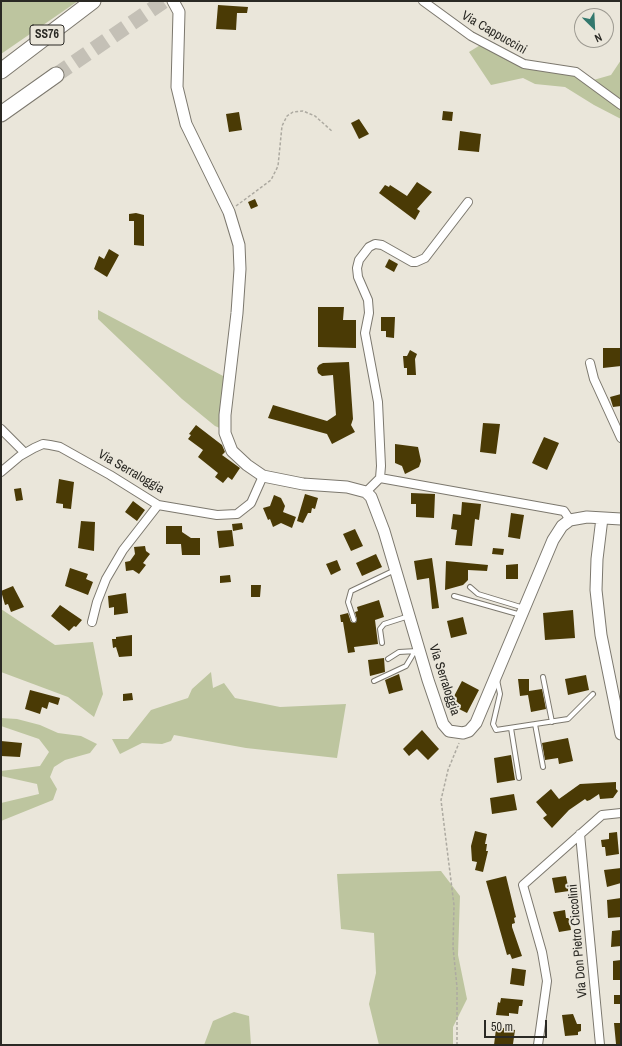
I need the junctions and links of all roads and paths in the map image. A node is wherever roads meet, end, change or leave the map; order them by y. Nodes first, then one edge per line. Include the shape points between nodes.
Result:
1 (94, 1) edge
2 (173, 1) edge
3 (423, 1) edge
4 (1, 71) edge
5 (56, 75) tunnel mouth
6 (621, 105) edge
7 (1, 114) edge
8 (333, 132) dead end
9 (468, 202) dead end
10 (229, 212) junction
11 (590, 363) dead end
12 (1, 429) edge
13 (621, 438) edge
14 (25, 453) junction
15 (1, 472) edge
16 (263, 476) junction
17 (380, 478) junction
18 (366, 492) junction
19 (158, 505) junction
20 (602, 518) junction
21 (621, 519) edge
22 (570, 520) junction
23 (396, 570) junction
24 (470, 587) dead end
25 (454, 596) dead end
26 (523, 612) junction
27 (409, 616) junction
28 (354, 620) dead end
29 (92, 622) dead end
30 (382, 643) dead end
31 (417, 651) junction
32 (388, 659) dead end
33 (496, 676) junction
34 (543, 677) dead end
35 (374, 681) dead end
36 (594, 694) dead end
37 (552, 722) junction
38 (535, 724) junction
39 (511, 728) junction
40 (463, 733) junction
41 (621, 734) edge
42 (543, 767) dead end
43 (519, 778) dead end
44 (621, 813) edge
45 (580, 834) junction
46 (457, 1045) edge
47 (538, 1045) edge
48 (600, 1045) edge

1 - 4 highway, SS76
2 - 10 main road via 178,12 177,87 186,124
3 - 6 street, Via Cappuccini via 471,36 524,64 576,72
5 - 7 highway
8 - 10 path via 315,116 303,111 293,112 287,116 282,126 278,166 271,180
9 - 17 street via 425,258 412,262 382,245 375,244 369,247 359,260 358,276 368,300 369,313 365,333 378,402
10 - 16 main road via 239,245 240,269 225,434 232,451 247,466
11 - 13 street via 594,379
12 - 14 street
14 - 15 street, Via Serraloggia
14 - 19 street, Via Serraloggia via 43,444 60,448
16 - 18 main road via 303,484 347,487
16 - 19 street, Via Serraloggia via 251,503 237,514 217,515
17 - 18 street
17 - 22 street via 564,511
18 - 23 main road, Via Serraloggia via 378,513
19 - 29 street via 123,550 106,579
20 - 21 main road
20 - 22 main road
20 - 41 main road via 596,590 601,635
22 - 26 main road, Via Serraloggia via 552,540
23 - 27 main road, Via Serraloggia
23 - 28 lane via 350,591 348,602
24 - 26 lane via 478,594
25 - 26 lane
26 - 33 main road, Via Serraloggia
27 - 30 lane via 384,624 380,629
27 - 31 main road, Via Serraloggia
31 - 32 lane via 399,652
31 - 35 lane via 406,666
31 - 40 main road, Via Serraloggia via 443,724 449,731
33 - 39 lane via 500,694 494,729
33 - 40 main road, Via Serraloggia via 476,723 470,731
34 - 37 lane
36 - 37 lane via 568,720
37 - 38 lane
38 - 39 lane
38 - 42 lane
39 - 43 lane
40 - 46 path via 448,770 441,800 454,905
44 - 45 street via 602,815
45 - 47 street via 523,885 542,952 547,981
45 - 48 street, Via Don Pietro Ciccolini

